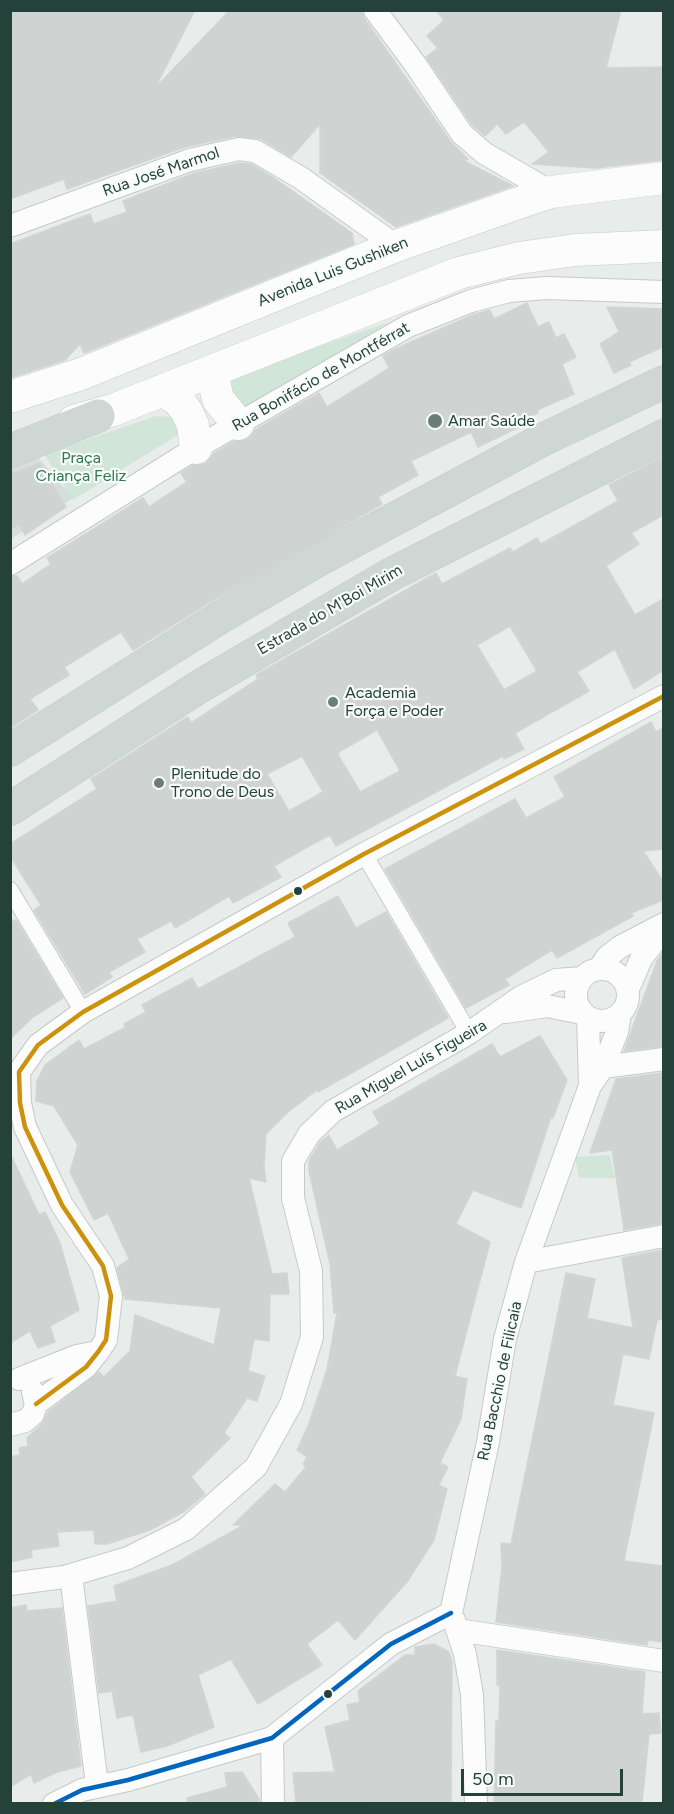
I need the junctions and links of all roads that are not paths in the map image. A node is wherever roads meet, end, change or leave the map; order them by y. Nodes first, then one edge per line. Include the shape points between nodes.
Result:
1 (375, 10) edge
2 (663, 178) edge
3 (551, 192) junction
4 (10, 226) edge
5 (396, 246) junction
6 (663, 246) edge
7 (663, 292) edge
8 (212, 372) junction
9 (663, 382) edge
10 (164, 391) junction
11 (10, 398) edge
12 (98, 416) junction
13 (238, 424) junction
14 (10, 435) edge
15 (663, 436) edge
16 (196, 448) junction
17 (10, 451) edge
18 (10, 564) edge
19 (663, 696) edge
20 (10, 750) edge
21 (10, 809) edge
22 (364, 854) junction
23 (10, 890) edge
24 (663, 924) edge
25 (663, 930) edge
26 (591, 973) junction
27 (628, 989) junction
28 (83, 1012) junction
29 (502, 1013) junction
30 (620, 1014) junction
31 (585, 1015) junction
32 (469, 1033) junction
33 (663, 1059) edge
34 (596, 1077) junction
35 (663, 1236) edge
36 (526, 1262) junction
37 (98, 1352) junction
38 (15, 1378) edge
39 (21, 1422) edge
40 (71, 1575) junction
41 (10, 1584) edge
42 (454, 1622) junction
43 (663, 1661) edge
44 (272, 1738) junction
45 (97, 1785) junction
46 (54, 1803) edge
47 (273, 1803) edge
48 (476, 1803) edge

1 - 3 street via 462,134 484,153
2 - 3 main road, Avenida Luis Gushiken
3 - 5 main road, Avenida Luis Gushiken
4 - 5 street, Rua José Marmol via 190,160 239,149 255,152 301,178
5 - 11 main road, Avenida Luis Gushiken via 81,374
6 - 8 main road via 575,250 519,258 459,273
7 - 13 street, Rua Bonifácio de Montférrat via 547,288 509,291 471,301 408,326
8 - 10 main road
8 - 13 main road via 218,399
9 - 20 main road via 542,440 318,560
10 - 12 main road
10 - 16 main road via 188,412 194,425
12 - 14 main road
12 - 17 main road
13 - 16 street, Rua Bonifácio de Montférrat
15 - 21 main road, Estrada do M'Boi Mirim via 390,575 202,685
16 - 18 street, Rua Bonifácio de Montférrat
19 - 22 street
22 - 28 street
22 - 32 street
23 - 28 street
24 - 26 street via 620,947
25 - 27 street via 642,957
26 - 27 street via 617,974
26 - 29 street, Rua Miguel Luís Figueira via 556,980 521,997
26 - 31 street via 575,995
27 - 30 street
28 - 37 street via 38,1045 20,1072 20,1103 25,1127 62,1205 103,1266 111,1296 106,1340
29 - 31 street, Rua Miguel Luís Figueira via 547,1006
29 - 32 street, Rua Miguel Luís Figueira
30 - 31 street via 604,1022
30 - 34 street, Rua Bacchio de Filicaia via 617,1032
31 - 34 street, Rua Bacchio de Filicaia
32 - 40 street, Rua Miguel Luís Figueira via 333,1112 309,1134 293,1161 293,1198 311,1271 312,1337 291,1404 256,1467 186,1529 128,1558
33 - 34 street
34 - 36 street, Rua Bacchio de Filicaia
35 - 36 street
36 - 42 street, Rua Bacchio de Filicaia via 505,1340
37 - 38 street
37 - 39 street via 86,1367
38 - 39 street via 28,1384 34,1393
40 - 41 street, Rua Miguel Luís Figueira
40 - 45 street
42 - 43 street
42 - 44 street via 391,1644
42 - 48 street via 465,1654 472,1695
44 - 45 street via 128,1780
44 - 47 street
45 - 46 street

